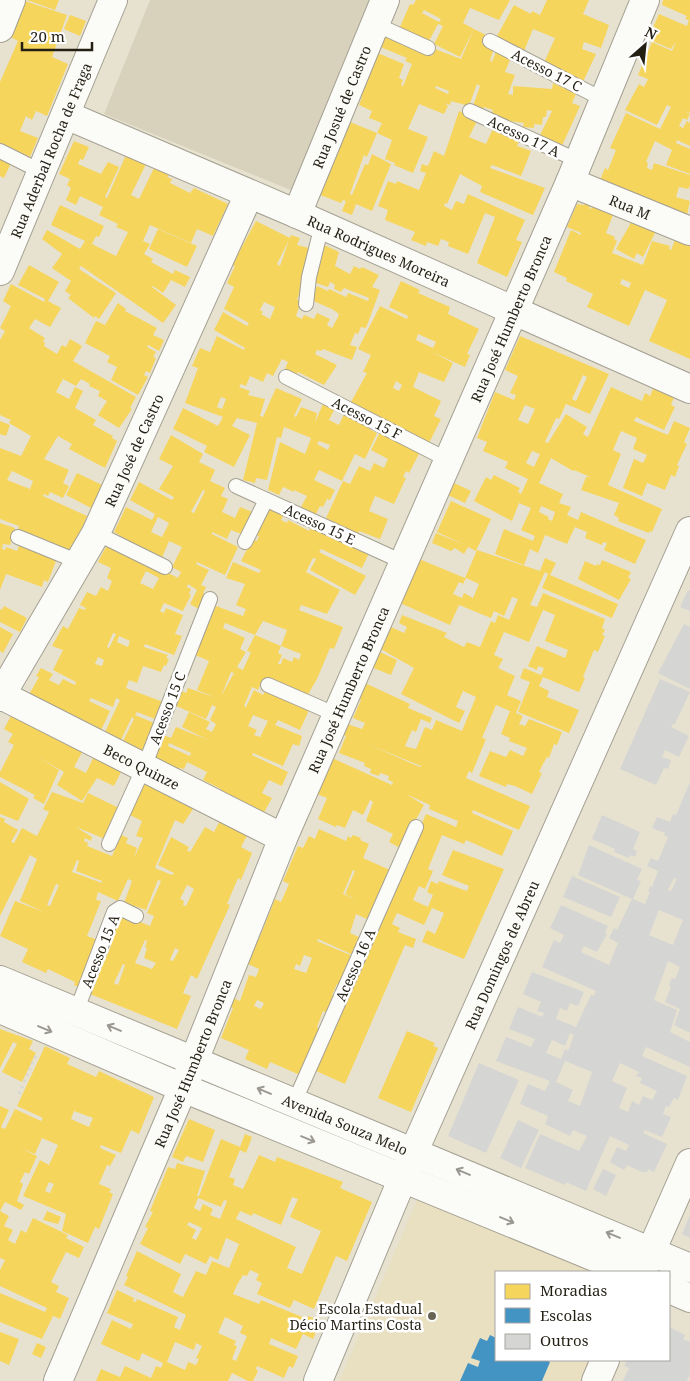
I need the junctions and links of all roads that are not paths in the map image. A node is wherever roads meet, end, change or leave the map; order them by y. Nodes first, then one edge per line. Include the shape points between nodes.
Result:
1 (11, 0) edge
2 (112, 0) edge
3 (645, 0) edge
4 (380, 12) edge
5 (0, 28) edge
6 (490, 41) dead end
7 (428, 48) dead end
8 (604, 100) junction
9 (470, 111) dead end
10 (66, 115) junction
11 (0, 151) edge
12 (575, 171) junction
13 (42, 172) junction
14 (249, 194) junction
15 (297, 214) junction
16 (322, 225) junction
17 (690, 231) edge
18 (0, 271) edge
19 (306, 304) dead end
20 (512, 312) junction
21 (286, 377) dead end
22 (690, 389) edge
23 (448, 460) junction
24 (236, 486) dead end
25 (266, 500) junction
26 (690, 531) edge
27 (96, 533) junction
28 (18, 537) dead end
29 (245, 542) dead end
30 (79, 562) junction
31 (403, 562) junction
32 (165, 567) dead end
33 (210, 599) dead end
34 (268, 685) dead end
35 (0, 696) edge
36 (337, 715) junction
37 (144, 767) junction
38 (416, 827) dead end
39 (283, 838) junction
40 (109, 844) dead end
41 (136, 916) dead end
42 (0, 980) edge
43 (0, 1010) edge
44 (76, 1012) junction
45 (192, 1060) junction
46 (183, 1088) junction
47 (294, 1103) junction
48 (414, 1151) junction
49 (690, 1163) edge
50 (403, 1177) junction
51 (647, 1262) edge
52 (690, 1268) edge
53 (629, 1271) edge
54 (670, 1289) edge
55 (690, 1298) edge
56 (605, 1361) edge
57 (58, 1381) edge
58 (318, 1381) edge
59 (596, 1381) edge

1 - 5 street
2 - 10 street, Rua Aderbal Rocha de Fraga
3 - 8 street, Rua José Humberto Bronca
4 - 7 lane
4 - 15 street, Rua Josué de Castro
6 - 8 lane, Acesso 17 C
8 - 12 street, Rua José Humberto Bronca
9 - 12 lane, Acesso 17 A
10 - 13 street, Rua Aderbal Rocha de Fraga
10 - 14 street, Rua Rodrigues Moreira
11 - 13 lane
12 - 17 street, Rua M
12 - 20 street, Rua José Humberto Bronca
13 - 18 street, Rua Aderbal Rocha de Fraga
14 - 15 street, Rua Rodrigues Moreira
14 - 27 street, Rua José de Castro
15 - 16 street, Rua Rodrigues Moreira
16 - 19 lane
16 - 20 street, Rua Rodrigues Moreira
20 - 22 street, Rua Rodrigues Moreira
20 - 23 street, Rua José Humberto Bronca
21 - 23 lane, Acesso 15 F
23 - 31 street, Rua José Humberto Bronca
24 - 25 lane, Acesso 15 E
25 - 29 lane
25 - 31 lane, Acesso 15 E
26 - 48 street, Rua Domingos de Abreu
27 - 30 street, Rua José de Castro
27 - 32 lane
28 - 30 lane
30 - 35 street, Rua José de Castro
31 - 36 street, Rua José Humberto Bronca
33 - 37 lane, Acesso 15 C
34 - 36 lane
35 - 37 street, Beco Quinze
36 - 39 street, Rua José Humberto Bronca
37 - 39 street, Beco Quinze
37 - 40 lane, Acesso 15 C
38 - 47 lane, Acesso 16 A
39 - 45 street, Rua José Humberto Bronca
41 - 44 lane, Acesso 15 A via 120,908 114,912
42 - 44 street, Avenida Souza Melo
43 -> 46 street, Avenida Souza Melo
45 -> 44 street, Avenida Souza Melo
45 - 46 street, Rua José Humberto Bronca
47 -> 45 street, Avenida Souza Melo
46 -> 50 street, Avenida Souza Melo
46 - 57 street, Rua José Humberto Bronca
47 - 48 street, Avenida Souza Melo
48 - 50 street, Rua Domingos de Abreu
51 -> 48 street, Avenida Souza Melo
49 - 51 street
50 -> 53 street, Avenida Souza Melo
50 - 58 street, Rua Domingos de Abreu
51 - 52 street, Avenida Souza Melo
54 - 55 street
56 - 59 street

